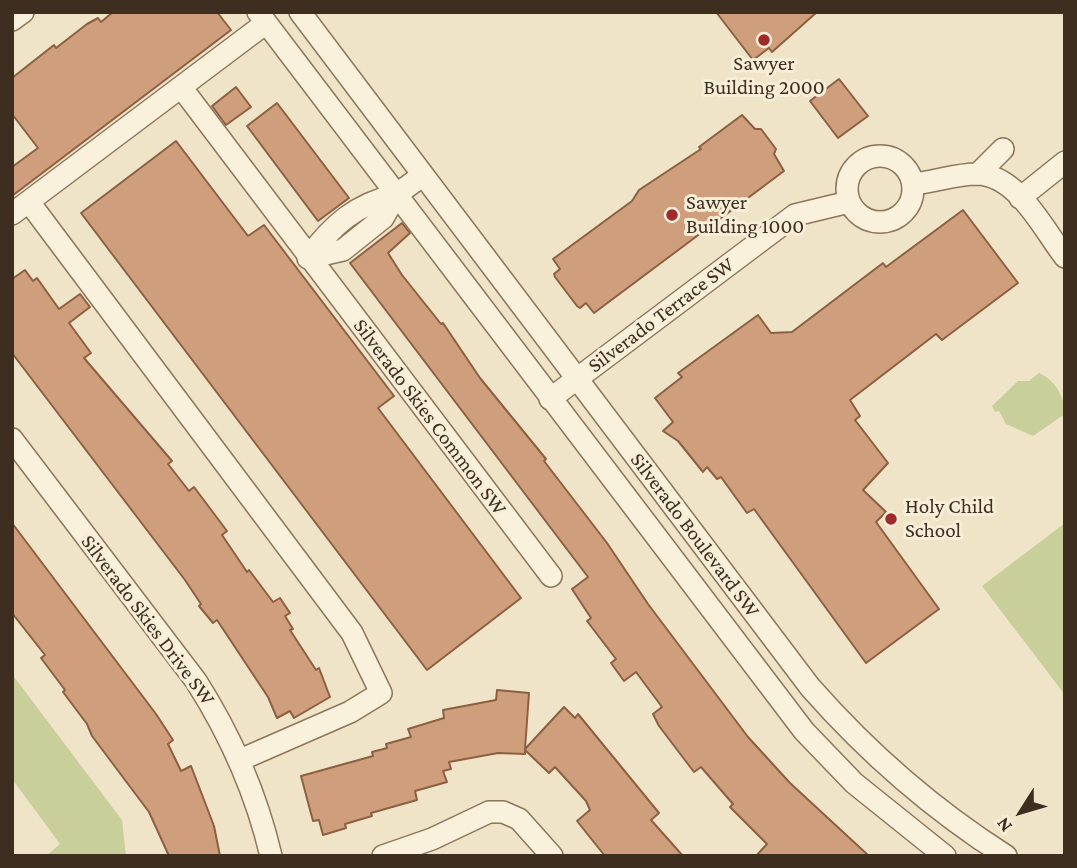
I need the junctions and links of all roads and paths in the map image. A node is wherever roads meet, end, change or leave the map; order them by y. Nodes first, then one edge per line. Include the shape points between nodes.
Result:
1 (23, 12) edge
2 (300, 12) edge
3 (262, 18) edge
4 (12, 20) edge
5 (181, 87) junction
6 (1003, 149) dead end
7 (1065, 162) edge
8 (978, 174) junction
9 (423, 175) junction
10 (913, 184) junction
11 (396, 195) junction
12 (1020, 198) junction
13 (849, 202) junction
14 (20, 208) edge
15 (1065, 257) edge
16 (308, 258) junction
17 (577, 379) junction
18 (550, 399) junction
19 (12, 439) edge
20 (551, 576) dead end
21 (240, 760) junction
22 (271, 856) edge
23 (383, 856) edge
24 (552, 856) edge
25 (945, 856) edge
26 (1006, 856) edge

1 - 4 street
2 - 9 street, Silverado Boulevard SW
3 - 5 street
3 - 11 street, Silverado Boulevard SW
5 - 14 street
5 - 16 street, Silverado Skies Common SW
6 - 8 street
7 - 12 street
8 - 10 street
8 - 12 street via 1000,179
9 - 11 street
9 - 17 street, Silverado Boulevard SW
10 - 13 street via 904,211 886,222 864,218
10 - 13 street via 900,162 868,158 852,171
11 - 16 street via 383,218 343,250
11 - 18 street, Silverado Boulevard SW
12 - 15 street
13 - 17 street, Silverado Terrace SW via 795,215
14 - 21 street via 345,622 381,693 350,712
16 - 20 street, Silverado Skies Common SW
17 - 18 street, Silverado Terrace SW
17 - 26 street, Silverado Boulevard SW via 810,687 848,730 930,803
18 - 25 street, Silverado Boulevard SW via 804,731 854,783
19 - 21 street, Silverado Skies Drive SW via 196,681
21 - 22 street, Silverado Skies Drive SW via 261,811
23 - 24 street via 489,812 519,819

